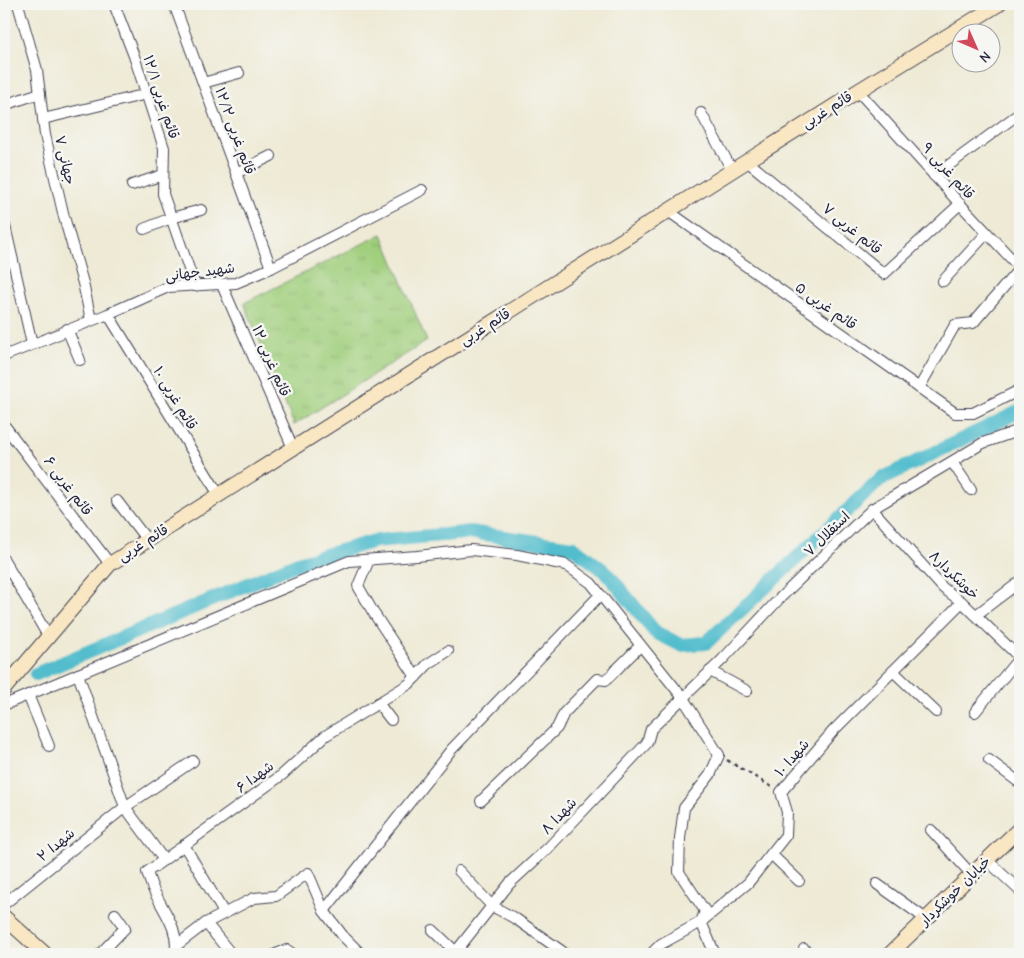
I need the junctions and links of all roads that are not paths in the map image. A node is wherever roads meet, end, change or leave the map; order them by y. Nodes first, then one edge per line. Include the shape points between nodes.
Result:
1 (18, 4) edge
2 (114, 4) edge
3 (174, 4) edge
4 (999, 4) edge
5 (239, 73) dead end
6 (203, 83) junction
7 (858, 91) junction
8 (40, 93) junction
9 (147, 94) junction
10 (4, 105) edge
11 (701, 113) dead end
12 (1020, 113) edge
13 (43, 119) junction
14 (271, 156) dead end
15 (747, 161) junction
16 (732, 170) junction
17 (236, 172) junction
18 (163, 175) junction
19 (934, 176) junction
20 (132, 185) dead end
21 (422, 190) dead end
22 (960, 204) junction
23 (201, 210) dead end
24 (668, 211) junction
25 (171, 218) junction
26 (5, 226) dead end
27 (144, 229) dead end
28 (987, 233) junction
29 (271, 268) junction
30 (1020, 268) edge
31 (943, 281) dead end
32 (222, 284) junction
33 (195, 286) junction
34 (108, 314) junction
35 (92, 320) junction
36 (67, 329) junction
37 (32, 344) junction
38 (4, 356) edge
39 (80, 360) dead end
40 (919, 388) junction
41 (1020, 390) edge
42 (4, 425) edge
43 (1020, 430) edge
44 (294, 448) junction
45 (952, 462) junction
46 (971, 490) dead end
47 (218, 495) junction
48 (117, 501) dead end
49 (872, 509) junction
50 (147, 540) junction
51 (4, 560) edge
52 (369, 560) junction
53 (110, 564) junction
54 (1017, 584) dead end
55 (600, 595) junction
56 (962, 602) junction
57 (976, 615) junction
58 (48, 636) junction
59 (640, 646) junction
60 (448, 651) dead end
61 (1020, 658) edge
62 (710, 671) junction
63 (893, 671) junction
64 (78, 674) junction
65 (416, 676) junction
66 (4, 689) edge
67 (747, 691) dead end
68 (28, 695) junction
69 (683, 698) junction
70 (378, 703) junction
71 (4, 705) edge
72 (936, 712) dead end
73 (975, 712) dead end
74 (392, 720) dead end
75 (49, 746) dead end
76 (988, 760) dead end
77 (193, 761) dead end
78 (1020, 783) edge
79 (481, 801) dead end
80 (125, 807) junction
81 (1020, 828) edge
82 (931, 830) dead end
83 (184, 845) junction
84 (771, 854) junction
85 (164, 860) junction
86 (987, 860) junction
87 (459, 872) dead end
88 (972, 875) junction
89 (799, 881) dead end
90 (877, 884) dead end
91 (1020, 891) edge
92 (4, 904) edge
93 (492, 906) junction
94 (324, 910) junction
95 (224, 913) junction
96 (115, 914) dead end
97 (4, 917) edge
98 (926, 919) junction
99 (701, 922) junction
100 (206, 923) junction
101 (433, 930) dead end
102 (176, 949) edge
103 (455, 953) edge
104 (45, 954) edge
105 (100, 954) edge
106 (231, 954) edge
107 (276, 954) edge
108 (293, 954) edge
109 (361, 954) edge
110 (561, 954) edge
111 (651, 954) edge
112 (714, 954) edge
113 (890, 954) edge

1 - 8 street, جهانی ۷ via 37,70
2 - 9 street, قائم غربی ۱۲/۱
3 - 6 street, قائم غربی ۱۲/۲
4 - 7 main road, قائم غربی
5 - 6 street
6 - 17 street, قائم غربی ۱۲/۲
7 - 15 main road, قائم غربی
7 - 19 street, قائم غربی ۹
8 - 10 street
8 - 13 street, جهانی ۷
9 - 13 street
9 - 18 street, قائم غربی ۱۲/۱ via 164,148
11 - 16 street
12 - 19 street
13 - 35 street, جهانی ۷ via 64,217
14 - 17 street
15 - 16 main road, قائم غربی
15 - 22 street, قائم غربی ۷ via 884,274
16 - 24 main road, قائم غربی
17 - 29 street, قائم غربی ۱۲/۲
18 - 20 street
18 - 25 street, قائم غربی ۱۲/۱ via 163,194
19 - 22 street, قائم غربی ۹
21 - 29 street, شهید جهانی
22 - 28 street, قائم غربی ۹
23 - 25 street
24 - 40 street, قائم غربی ۵
24 - 44 main road, قائم غربی
25 - 27 street
25 - 33 street, قائم غربی ۱۲/۱
26 - 37 street
28 - 30 street, قائم غربی ۹
28 - 31 street
29 - 32 street, شهید جهانی via 236,283
30 - 40 street via 973,323 956,325
32 - 33 street, شهید جهانی
32 - 44 street, قائم غربی ۱۲
33 - 34 street, شهید جهانی via 168,287
34 - 35 street, شهید جهانی
34 - 47 street, قائم غربی ۱۰
35 - 36 street, شهید جهانی
36 - 37 street, شهید جهانی
36 - 39 street
37 - 38 street, شهید جهانی
40 - 41 street, قائم غربی ۵ via 955,413 973,412
42 - 53 street, قائم غربی ۶
43 - 45 street, استقلال ۷ via 983,443
44 - 47 main road, قائم غربی
45 - 46 street
45 - 49 street, استقلال ۷
47 - 50 main road, قائم غربی
48 - 50 street
49 - 56 street, خوشکردار۸ via 943,588
49 - 62 street, استقلال ۷
50 - 53 main road, قائم غربی
51 - 58 street
52 - 55 street via 471,550 518,555 566,565 591,583
52 - 64 street via 349,561
52 - 65 street via 358,586
53 - 58 main road, قائم غربی
54 - 57 street
55 - 59 street
55 - 94 street via 451,750
56 - 57 street, خوشکردار۸
56 - 63 street, شهدا ۱۰
57 - 61 street, خوشکردار۸
58 - 66 main road, قائم غربی
59 - 69 street
59 - 79 street via 606,680 597,679 564,714 557,728
60 - 65 street, شهدا ۶
61 - 73 street
62 - 67 street
62 - 69 street, استقلال ۷
63 - 72 street
63 - 84 street, شهدا ۱۰ via 834,730 781,792 787,812 786,835
64 - 68 street
64 - 80 street
65 - 70 street, شهدا ۶
68 - 71 street
68 - 75 street
69 - 93 street, شهدا ۸ via 651,729 647,743
69 - 99 street via 719,755 710,775 684,808 680,838 679,872 704,911
70 - 74 street
70 - 83 street, شهدا ۶ via 325,736 282,776
76 - 78 street
77 - 80 street, شهدا ۲
80 - 85 street
80 - 92 street, شهدا ۲
81 - 86 main road, خیابان خوشکردار
82 - 88 street
83 - 85 street, شهدا ۶
83 - 95 street
84 - 89 street
84 - 99 street, شهدا ۱۰ via 748,883
85 - 102 street, شهدا ۶ via 147,872 171,921
86 - 88 main road, خیابان خوشکردار
86 - 91 street
87 - 93 street
88 - 98 main road, خیابان خوشکردار
90 - 98 street
93 - 103 street, شهدا ۸
93 - 110 street
94 - 95 street via 308,873 276,896 254,898
94 - 109 street
95 - 100 street
96 - 105 street via 125,928
97 - 104 main road
98 - 113 main road, خیابان خوشکردار
99 - 111 street, شهدا ۱۰ via 661,944
99 - 112 street
100 - 102 street
100 - 106 street
101 - 103 street
107 - 108 street via 287,950

